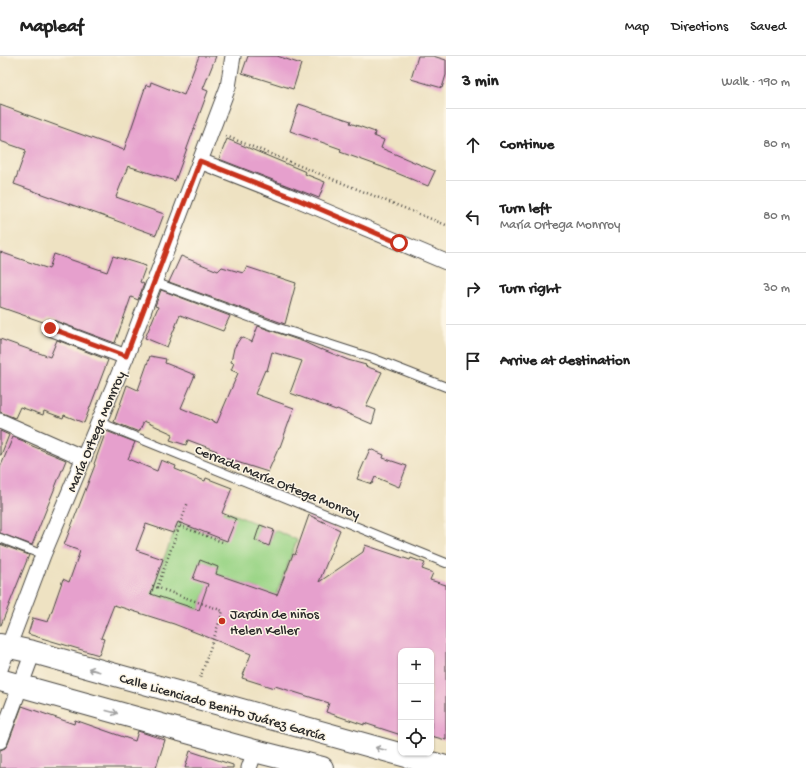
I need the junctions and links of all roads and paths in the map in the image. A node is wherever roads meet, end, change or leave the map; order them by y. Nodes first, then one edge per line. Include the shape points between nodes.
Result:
1 (233, 56) edge
2 (211, 130) junction
3 (200, 161) junction
4 (446, 225) edge
5 (446, 262) edge
6 (154, 282) junction
7 (50, 328) dead end
8 (126, 356) junction
9 (446, 386) edge
10 (0, 421) edge
11 (99, 422) junction
12 (84, 458) junction
13 (188, 502) dead end
14 (180, 526) junction
15 (0, 538) edge
16 (225, 543) dead end
17 (43, 555) junction
18 (446, 563) edge
19 (157, 588) junction
20 (150, 594) dead end
21 (4, 646) edge
22 (33, 652) junction
23 (0, 669) edge
24 (0, 680) edge
25 (21, 687) junction
26 (194, 698) junction
27 (0, 741) edge
28 (252, 760) edge
29 (446, 767) edge
30 (322, 768) edge

1 - 2 street, María Ortega Monrroy via 228,86
2 - 3 street, María Ortega Monrroy
2 - 4 path
3 - 5 street
3 - 6 street, María Ortega Monrroy
6 - 8 street, María Ortega Monrroy
6 - 9 lane
7 - 8 street
8 - 11 street, María Ortega Monrroy
10 - 12 street
11 - 12 street, María Ortega Monrroy
11 - 18 lane, Cerrada María Ortega Monroy
12 - 17 street, María Ortega Monrroy
13 - 14 path
14 - 16 path
14 - 19 path
15 - 17 lane
17 - 21 street, María Ortega Monrroy
19 - 20 path via 153,586
19 - 26 path via 223,612
21 - 22 street, Calle Licenciado Benito Juárez García
21 - 23 street, María Ortega Monrroy
22 - 25 street
26 -> 22 street, Calle Licenciado Benito Juárez García
24 - 25 street
25 - 27 street
25 -> 28 street
29 -> 26 street, Calle Licenciado Benito Juárez García
28 - 30 street

